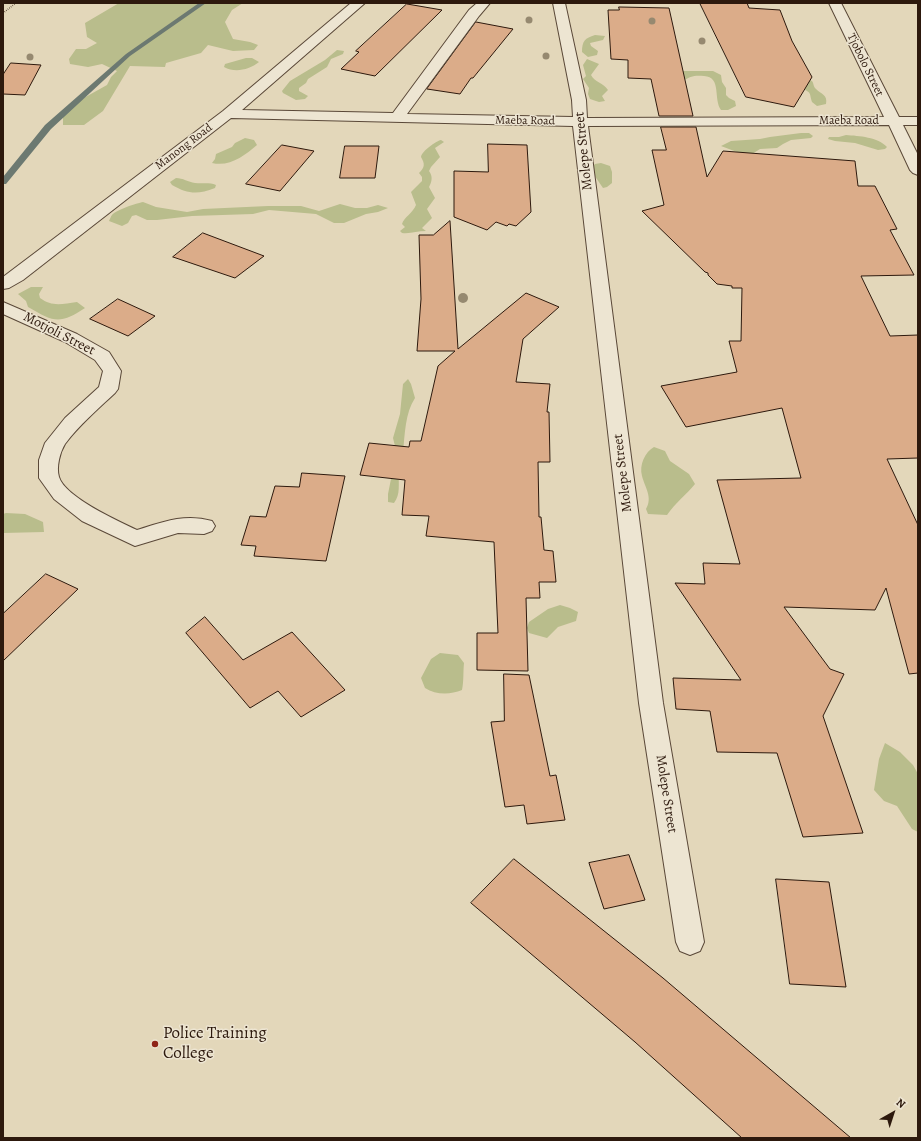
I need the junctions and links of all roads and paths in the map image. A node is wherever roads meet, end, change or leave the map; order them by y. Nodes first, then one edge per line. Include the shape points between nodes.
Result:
1 (16, 3) edge
2 (359, 3) edge
3 (484, 3) edge
4 (559, 3) edge
5 (835, 3) edge
6 (3, 13) edge
7 (228, 114) junction
8 (396, 119) junction
9 (892, 120) junction
10 (918, 121) edge
11 (580, 122) junction
12 (918, 170) edge
13 (3, 284) edge
14 (3, 307) edge
15 (204, 526) dead end
16 (690, 942) dead end

1 - 6 path
2 - 7 street, Manong Road
3 - 8 street
4 - 11 street, Molepe Street via 579,100
5 - 9 street, Tjobolo Street
7 - 8 street, Maeba Road
7 - 13 street, Manong Road via 17,276
8 - 11 street, Maeba Road
9 - 10 street, Maeba Road
9 - 11 street, Maeba Road
9 - 12 street, Tjobolo Street
11 - 16 street, Molepe Street via 651,703
14 - 15 street, Motjoli Street via 71,338 102,356 112,371 108,389 54,443 49,460 49,478 61,494 89,516 135,538 178,525

